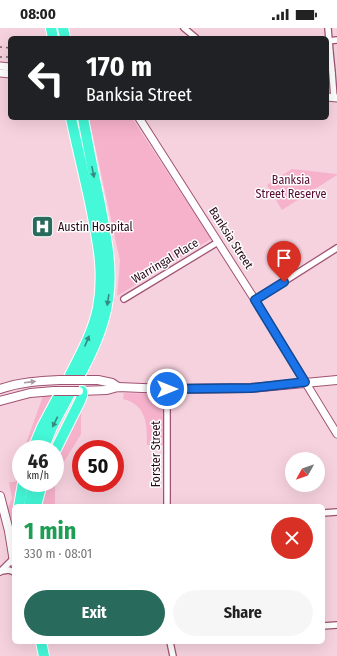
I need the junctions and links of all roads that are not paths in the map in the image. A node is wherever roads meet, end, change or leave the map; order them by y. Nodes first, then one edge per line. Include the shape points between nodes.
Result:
1 (184, 28) edge
2 (194, 36) edge
3 (329, 46) edge
4 (333, 98) edge
5 (71, 120) edge
6 (82, 120) edge
7 (140, 120) edge
8 (218, 242) junction
9 (337, 248) edge
10 (124, 299) dead end
11 (255, 300) junction
12 (73, 378) junction
13 (98, 380) junction
14 (337, 380) edge
15 (305, 382) junction
16 (118, 387) junction
17 (0, 389) edge
18 (81, 390) junction
19 (103, 390) junction
20 (61, 394) junction
21 (0, 401) edge
22 (167, 402) dead end
23 (337, 434) edge
24 (37, 440) edge
25 (47, 440) edge
26 (61, 440) edge
27 (21, 492) edge
28 (31, 492) edge
29 (40, 492) edge
30 (0, 496) edge
31 (19, 504) edge
32 (29, 504) edge
33 (37, 504) edge
34 (167, 504) edge
35 (337, 512) edge
36 (325, 513) edge
37 (12, 549) edge
38 (12, 562) edge
39 (1, 571) edge
40 (12, 571) edge
41 (337, 625) edge
42 (325, 626) edge
43 (41, 644) edge
44 (170, 644) edge
45 (44, 656) edge
46 (173, 656) edge

1 - 2 street
3 - 4 street, bridge
12 -> 5 highway via 95,318 101,272 98,239
6 -> 12 highway via 107,240 110,278 108,302 96,343
7 - 8 street, Banksia Street
8 - 10 street, Warringal Place
8 - 11 street, Banksia Street
9 - 11 street
11 - 15 street, Banksia Street
12 - 13 main road
17 -> 12 main road via 28,382
12 - 18 main road
13 - 16 main road
13 - 19 main road via 97,385
14 - 15 main road
15 - 16 main road via 251,388
15 - 23 street, Banksia Street
16 - 19 main road
18 - 19 main road
18 - 20 main road, bridge
18 - 26 highway via 79,404
20 - 21 main road via 30,394
20 - 24 highway
20 -> 25 highway
22 - 34 street, Forster Street
27 - 31 highway
28 - 32 highway
29 - 33 highway
30 - 37 main road
35 - 36 street
38 - 39 street
39 - 40 street
41 - 42 street
43 - 45 highway
44 - 46 street

